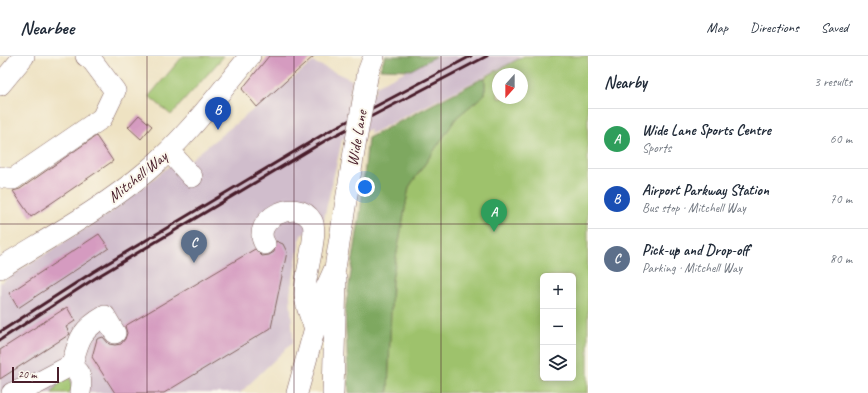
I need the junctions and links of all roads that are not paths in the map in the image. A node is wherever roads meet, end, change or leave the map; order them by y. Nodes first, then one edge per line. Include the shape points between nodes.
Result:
1 (24, 56) edge
2 (86, 56) edge
3 (250, 56) edge
4 (371, 64) edge
5 (0, 85) edge
6 (169, 151) junction
7 (0, 176) edge
8 (192, 177) dead end
9 (264, 244) dead end
10 (0, 268) edge
11 (335, 268) junction
12 (110, 324) dead end
13 (315, 328) junction
14 (71, 368) junction
15 (12, 393) edge
16 (80, 393) edge
17 (297, 393) edge
18 (333, 393) edge

1 - 5 street
2 - 7 street via 115,91 102,118 13,179
3 - 6 street, Mitchell Way
4 - 11 street, Wide Lane, bridge
6 - 8 street
6 - 10 street, Mitchell Way via 115,196
9 - 13 street via 262,231 271,216 289,210 299,210 307,214 313,222 314,232 305,292
11 - 13 street, Wide Lane via 326,288
11 - 18 street, Wide Lane via 337,289
12 - 14 street via 84,331
13 - 17 street, Wide Lane
14 - 15 street
14 - 16 street via 78,372 81,379

